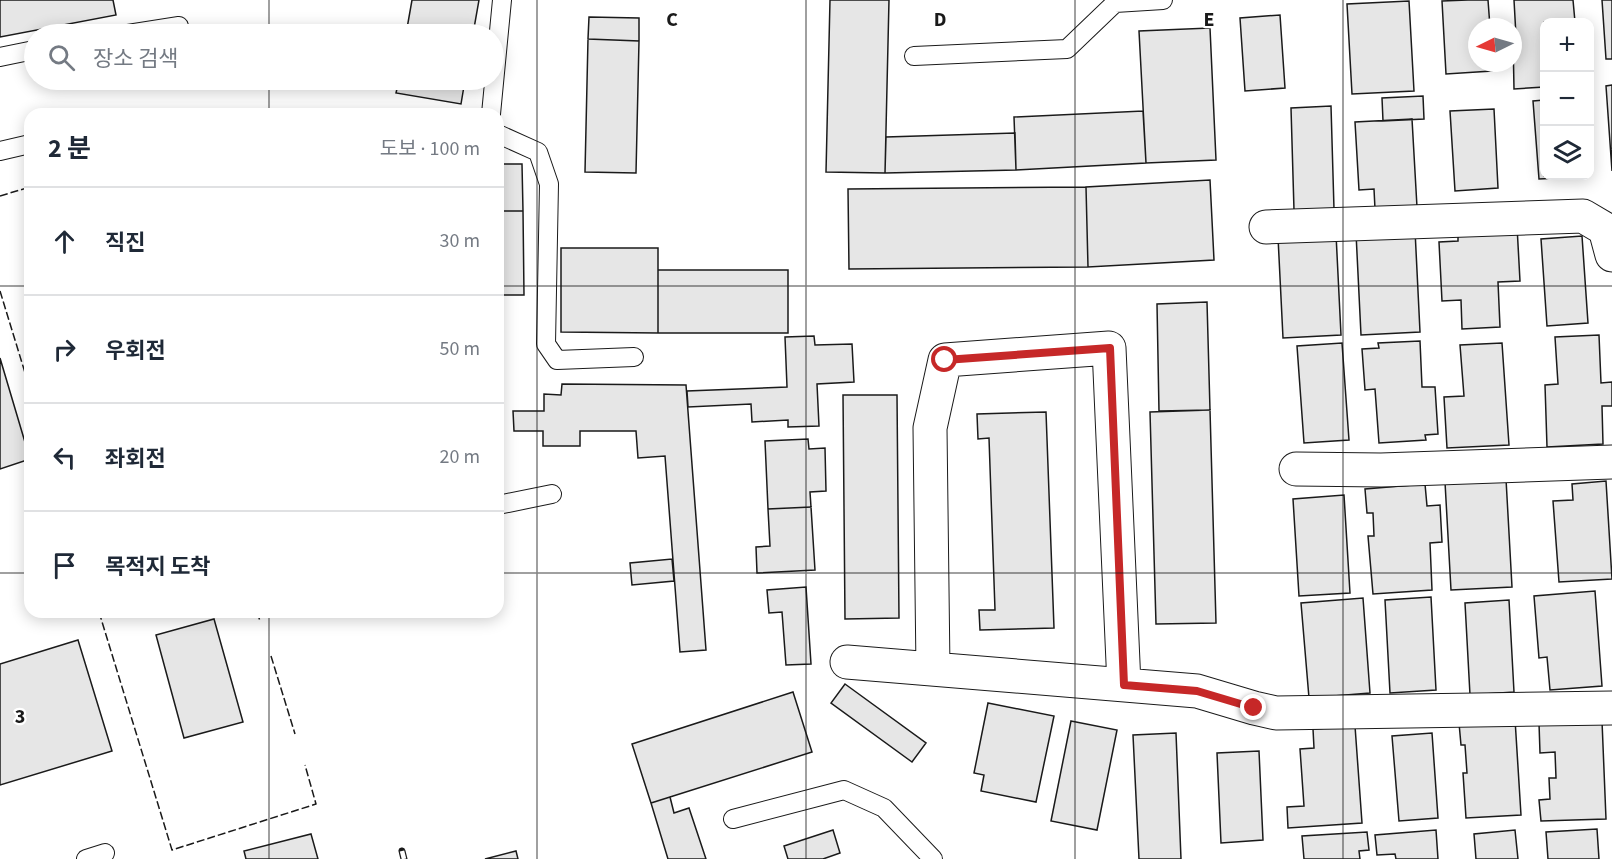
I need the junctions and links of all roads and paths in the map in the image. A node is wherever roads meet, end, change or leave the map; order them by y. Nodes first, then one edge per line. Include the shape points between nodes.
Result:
1 (502, 0) edge
2 (1163, 0) edge
3 (500, 24) edge
4 (24, 52) edge
5 (914, 56) dead end
6 (0, 57) edge
7 (493, 90) edge
8 (492, 108) edge
9 (504, 137) edge
10 (24, 145) edge
11 (0, 151) edge
12 (1266, 227) dead end
13 (1612, 255) edge
14 (634, 357) dead end
15 (1612, 462) edge
16 (1296, 469) dead end
17 (552, 494) dead end
18 (504, 504) edge
19 (847, 662) dead end
20 (933, 669) junction
21 (1124, 685) junction
22 (1612, 708) edge
23 (733, 819) dead end
24 (105, 853) dead end
25 (86, 859) edge
26 (933, 859) edge

1 - 3 lane
2 - 5 lane via 1115,3 1067,49
4 - 6 lane
7 - 8 lane
9 - 14 lane via 538,152 549,184 546,344 557,360
10 - 11 lane
12 - 13 street via 1583,216 1605,229
15 - 16 street
17 - 18 lane
19 - 20 street
20 - 21 street
20 - 21 street via 930,428 945,360 1110,348
21 - 22 street via 1197,691 1276,712
23 - 26 lane via 844,790 884,808
24 - 25 lane

